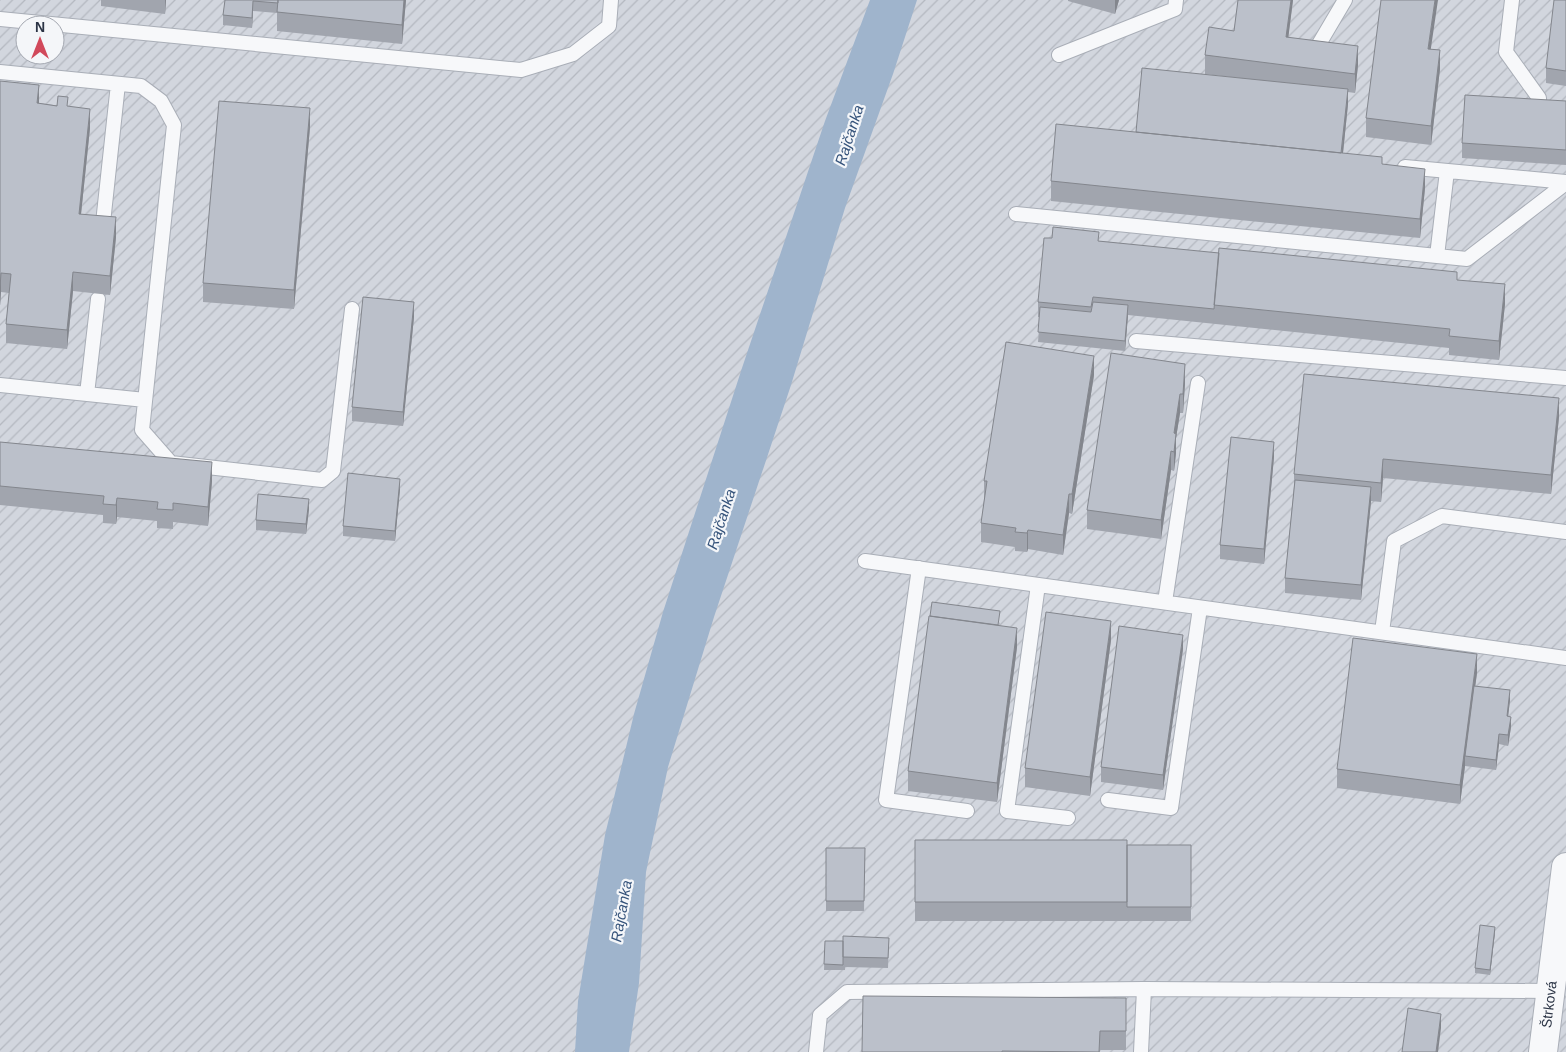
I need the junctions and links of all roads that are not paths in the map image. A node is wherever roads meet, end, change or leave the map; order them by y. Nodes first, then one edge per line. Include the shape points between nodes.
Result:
1 (611, 0) edge
2 (1176, 0) edge
3 (1345, 0) edge
4 (1512, 0) edge
5 (0, 19) edge
6 (1319, 44) edge
7 (1059, 55) dead end
8 (0, 72) edge
9 (118, 84) junction
10 (1539, 98) edge
11 (1393, 166) edge
12 (1447, 171) junction
13 (1566, 183) edge
14 (1016, 214) dead end
15 (102, 232) edge
16 (1438, 256) junction
17 (98, 299) edge
18 (352, 309) dead end
19 (1136, 341) dead end
20 (1566, 378) edge
21 (1198, 383) dead end
22 (0, 385) edge
23 (87, 394) junction
24 (145, 400) junction
25 (1566, 532) edge
26 (866, 561) dead end
27 (919, 568) junction
28 (1038, 585) junction
29 (1166, 602) junction
30 (1200, 608) junction
31 (1382, 632) junction
32 (1566, 658) edge
33 (1108, 800) dead end
34 (966, 811) dead end
35 (1068, 818) dead end
36 (1566, 867) edge
37 (1144, 989) junction
38 (1551, 991) junction
39 (816, 1052) edge
40 (1141, 1052) edge
41 (1543, 1052) edge

1 - 5 lane via 609,26 573,54 521,70
2 - 7 lane via 1175,9
3 - 6 lane
4 - 10 lane via 1506,52
8 - 9 lane
9 - 15 lane
9 - 24 lane via 141,86 162,101 174,125
11 - 12 lane
12 - 13 lane
12 - 16 lane
13 - 16 lane via 1467,259
14 - 16 lane
17 - 23 lane
18 - 24 lane via 333,471 322,480 171,463 142,430
19 - 20 lane
21 - 29 lane
22 - 23 lane
23 - 24 lane
25 - 31 lane via 1442,516 1394,541
26 - 27 lane
27 - 28 lane
27 - 34 lane via 886,800
28 - 29 lane
28 - 35 lane via 1008,811
29 - 30 lane
30 - 31 lane
30 - 33 lane via 1171,808
31 - 32 lane
36 - 38 street, Štrková
37 - 38 lane
37 - 39 lane via 847,992 820,1014
37 - 40 lane
38 - 41 street, Štrková

